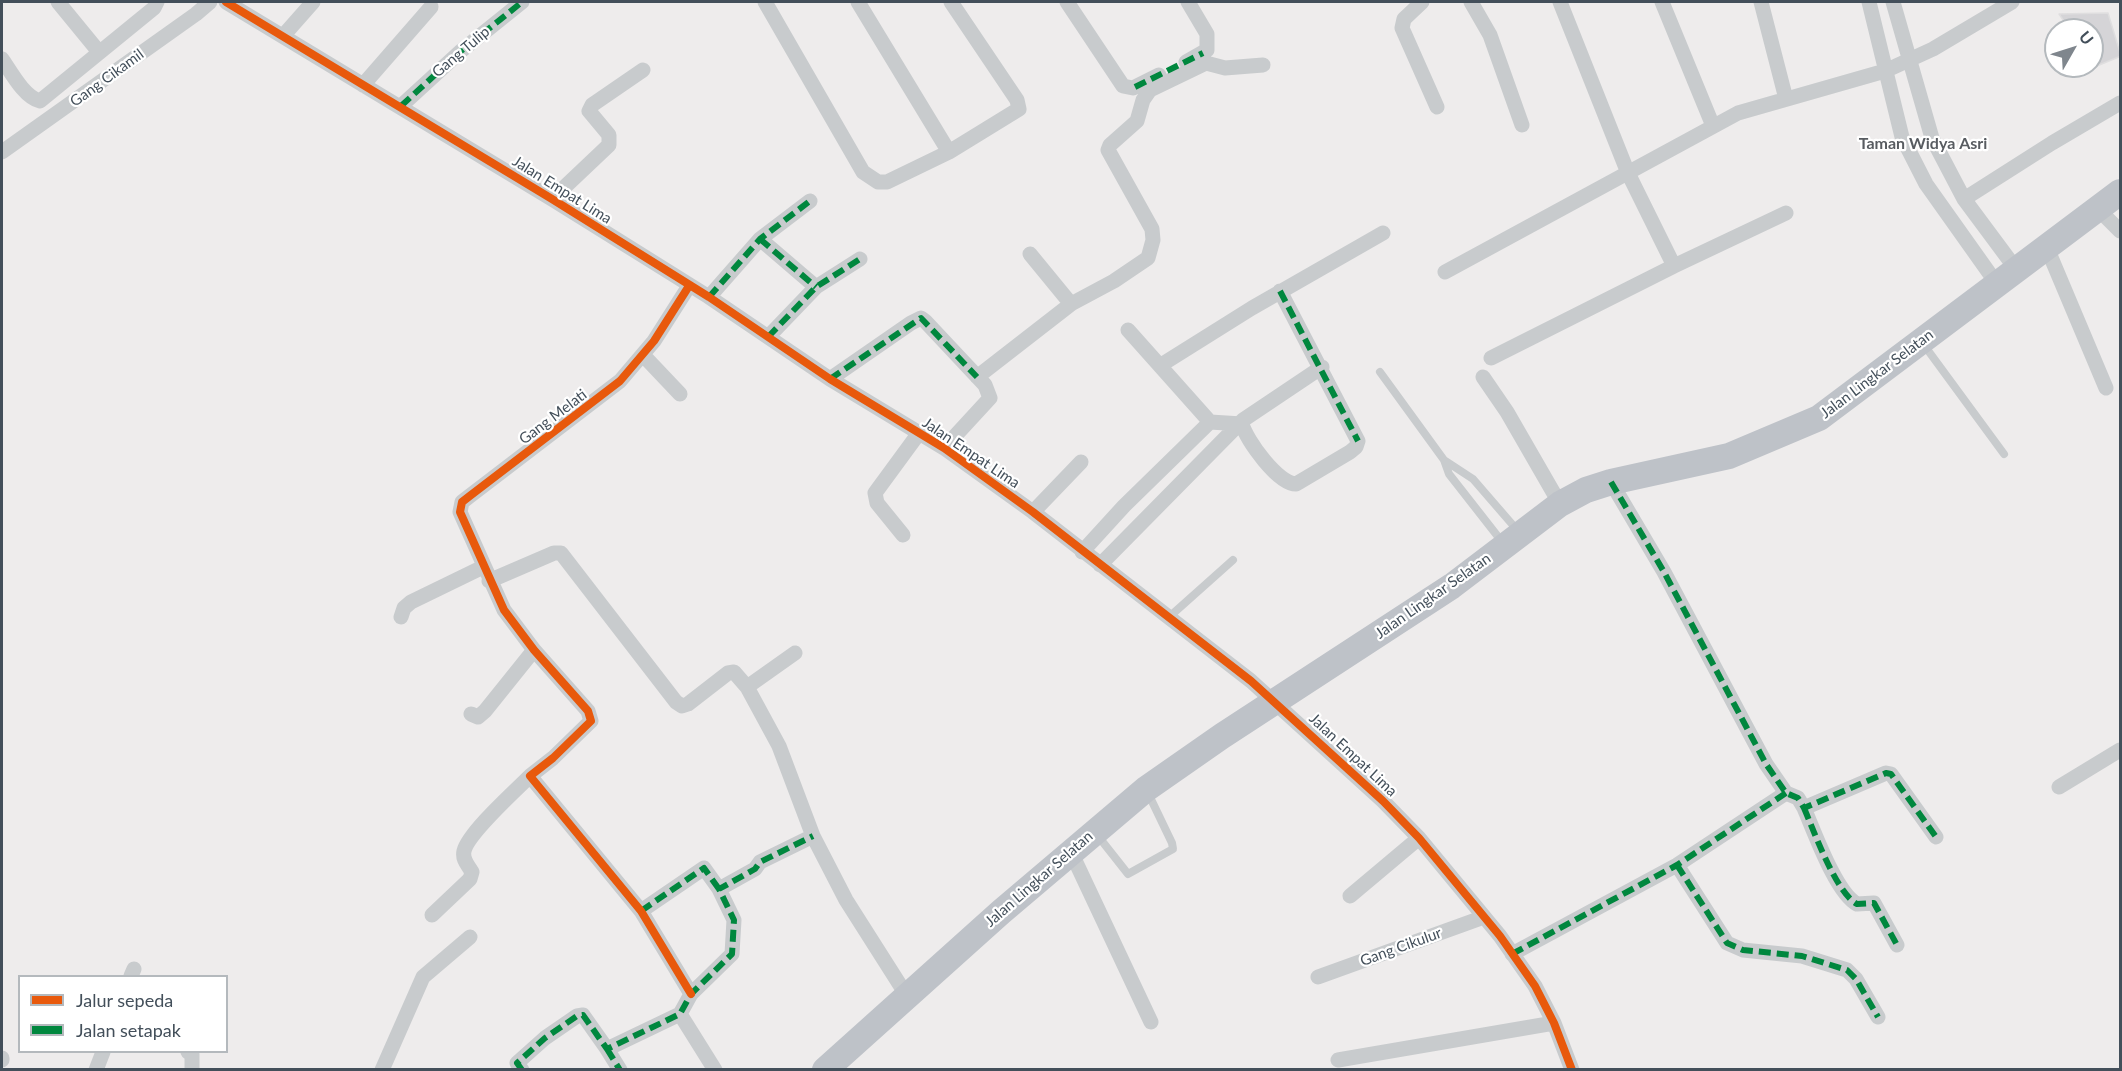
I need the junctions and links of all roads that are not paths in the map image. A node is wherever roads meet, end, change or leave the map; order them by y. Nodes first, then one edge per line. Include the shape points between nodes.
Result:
1 (58, 2) edge
2 (157, 2) edge
3 (210, 2) edge
4 (226, 2) edge
5 (314, 2) edge
6 (522, 2) edge
7 (765, 2) edge
8 (858, 2) edge
9 (951, 2) edge
10 (1067, 2) edge
11 (1188, 2) edge
12 (1422, 2) edge
13 (1470, 2) edge
14 (1560, 2) edge
15 (1662, 2) edge
16 (1761, 2) edge
17 (1869, 2) edge
18 (1893, 2) edge
19 (2012, 2) edge
20 (1996, 5) edge
21 (431, 7) dead end
22 (283, 36) junction
23 (99, 51) junction
24 (2, 59) edge
25 (1909, 61) junction
26 (1263, 65) dead end
27 (643, 70) dead end
28 (1885, 71) junction
29 (363, 85) junction
30 (1786, 99) junction
31 (2121, 104) edge
32 (401, 106) junction
33 (1437, 107) dead end
34 (1522, 125) dead end
35 (1713, 126) junction
36 (2, 152) edge
37 (949, 152) junction
38 (1628, 173) junction
39 (552, 199) junction
40 (1965, 199) junction
41 (2114, 199) edge
42 (810, 201) dead end
43 (1786, 213) dead end
44 (2121, 231) edge
45 (1383, 233) dead end
46 (760, 239) junction
47 (2047, 248) junction
48 (1030, 254) dead end
49 (860, 259) dead end
50 (1674, 266) junction
51 (1445, 272) dead end
52 (2007, 277) junction
53 (689, 286) junction
54 (816, 287) junction
55 (1280, 291) junction
56 (709, 297) junction
57 (1071, 304) junction
58 (1128, 330) dead end
59 (1929, 335) junction
60 (768, 338) junction
61 (643, 355) junction
62 (1491, 358) dead end
63 (1161, 365) junction
64 (1322, 367) junction
65 (1380, 372) dead end
66 (977, 377) junction
67 (1483, 377) dead end
68 (830, 379) junction
69 (2106, 388) dead end
70 (680, 394) dead end
71 (1210, 422) junction
72 (1242, 424) junction
73 (919, 433) junction
74 (944, 448) junction
75 (2004, 454) dead end
76 (1444, 460) junction
77 (1081, 462) dead end
78 (1611, 482) junction
79 (1560, 504) junction
80 (1033, 512) junction
81 (903, 535) dead end
82 (1512, 539) junction
83 (1082, 552) junction
84 (1233, 560) dead end
85 (1100, 565) junction
86 (486, 574) junction
87 (401, 617) dead end
88 (1168, 618) junction
89 (534, 650) junction
90 (795, 653) dead end
91 (747, 687) junction
92 (1275, 703) junction
93 (471, 714) dead end
94 (2120, 753) edge
95 (530, 776) junction
96 (2059, 787) dead end
97 (1146, 789) junction
98 (1786, 793) junction
99 (1804, 808) junction
100 (1095, 831) junction
101 (813, 836) junction
102 (1936, 837) dead end
103 (1419, 838) junction
104 (1071, 852) junction
105 (1677, 865) junction
106 (719, 889) junction
107 (1350, 896) dead end
108 (641, 911) junction
109 (432, 915) dead end
110 (1484, 917) junction
111 (470, 937) dead end
112 (1897, 945) dead end
113 (1512, 954) junction
114 (1318, 977) dead end
115 (691, 994) junction
116 (907, 996) junction
117 (680, 1014) junction
118 (1878, 1017) dead end
119 (1151, 1022) dead end
120 (1554, 1023) junction
121 (607, 1049) junction
122 (103, 1053) edge
123 (190, 1053) edge
124 (1338, 1060) dead end
125 (834, 1067) edge
126 (96, 1070) edge
127 (192, 1070) edge
128 (382, 1070) edge
129 (522, 1070) edge
130 (620, 1070) edge
131 (715, 1070) edge
132 (1572, 1070) edge

1 - 23 street
2 - 23 street
3 - 36 street, Gang Cikamil
4 - 22 street, Jalan Empat Lima
5 - 22 street
6 - 32 street, Gang Tulip
7 - 37 street via 863,172 878,182 887,182
8 - 37 street
9 - 37 street via 1017,100 1019,110
10 - 11 street via 1127,88 1207,50 1207,34
12 - 33 street via 1404,19 1402,28
13 - 34 street via 1490,35
14 - 38 street
15 - 35 street
16 - 30 street
17 - 28 street
18 - 25 street
19 - 20 street
20 - 25 street
21 - 29 street
22 - 29 street, Jalan Empat Lima
23 - 24 street via 40,101 26,91
25 - 28 street
25 - 40 street via 1932,138
26 - 57 street via 1225,68 1206,63 1150,90 1137,121 1108,150 1152,229 1148,258
27 - 39 street via 592,105 589,111 609,135 609,145
28 - 30 street
28 - 52 street via 1902,136 1926,184
29 - 32 street, Jalan Empat Lima
30 - 35 street via 1738,113
31 - 40 street
32 - 39 street, Jalan Empat Lima
35 - 38 street
38 - 50 street
38 - 51 street
39 - 53 street, Jalan Empat Lima
40 - 52 street
41 - 44 street
41 - 47 highway, Jalan Lingkar Selatan
42 - 46 street
43 - 50 street
45 - 55 street
46 - 54 street
46 - 56 street
47 - 52 highway, Jalan Lingkar Selatan
47 - 69 street
48 - 57 street
49 - 54 street
50 - 62 street
52 - 59 highway, Jalan Lingkar Selatan
53 - 56 street, Jalan Empat Lima
53 - 61 street, Gang Melati
54 - 60 street
55 - 63 street
55 - 64 street
56 - 60 street, Jalan Empat Lima
57 - 66 street
58 - 63 street
59 - 75 lane
59 - 78 highway, Jalan Lingkar Selatan via 1819,418 1729,456
60 - 68 street, Jalan Empat Lima
61 - 70 street
61 - 86 street, Gang Melati via 604,395 462,502 460,512
63 - 71 street
64 - 72 street via 1250,414
64 - 72 street via 1356,433 1356,447 1296,484 1288,484 1274,473
65 - 76 lane
66 - 68 street via 921,318
66 - 74 street via 990,398
67 - 79 street
68 - 73 street, Jalan Empat Lima
71 - 72 street
71 - 83 street
72 - 85 street
73 - 74 street, Jalan Empat Lima
73 - 81 street via 875,493 878,503
74 - 80 street, Jalan Empat Lima
76 - 82 lane via 1449,474
76 - 82 lane via 1473,479
77 - 80 street
78 - 79 highway, Jalan Lingkar Selatan
78 - 98 street via 1664,572 1766,764
79 - 82 highway, Jalan Lingkar Selatan
80 - 83 street, Jalan Empat Lima
82 - 92 highway, Jalan Lingkar Selatan via 1467,576
83 - 85 street, Jalan Empat Lima
84 - 88 lane
85 - 88 street, Jalan Empat Lima
86 - 87 street via 411,602
86 - 89 street, Gang Melati via 504,610
86 - 91 street via 561,553 676,702 688,704 728,673 734,672
88 - 92 street, Jalan Empat Lima
89 - 93 street via 485,711 478,717
89 - 95 street, Gang Melati via 588,711 591,721
90 - 91 street
91 - 101 street via 779,746
92 - 97 highway, Jalan Lingkar Selatan
92 - 103 street, Jalan Empat Lima
94 - 96 street
95 - 108 street
95 - 109 street via 474,833 464,849 471,879
97 - 100 highway, Jalan Lingkar Selatan
97 - 100 lane via 1173,849 1128,874
98 - 99 street via 1798,798
98 - 105 street
99 - 102 street via 1891,774
99 - 112 street via 1847,896 1857,904 1874,903
100 - 104 highway, Jalan Lingkar Selatan
101 - 106 street via 760,862 755,869
101 - 116 street via 846,900
103 - 107 street
103 - 110 street, Jalan Empat Lima
104 - 116 highway, Jalan Lingkar Selatan
104 - 119 street
105 - 113 street
105 - 118 street via 1727,943 1743,950 1802,956 1847,970
106 - 108 street via 704,868
106 - 115 street via 734,920 732,954
108 - 115 street
110 - 113 street, Jalan Empat Lima
110 - 114 street, Gang Cikulur
111 - 128 street via 423,977
113 - 120 street, Jalan Empat Lima via 1535,986
115 - 117 street
116 - 125 highway, Jalan Lingkar Selatan
117 - 121 street
117 - 131 street
120 - 124 street
120 - 132 street, Jalan Empat Lima
121 - 129 street via 589,1020 578,1016 517,1063
121 - 130 street
122 - 126 street
123 - 127 street

